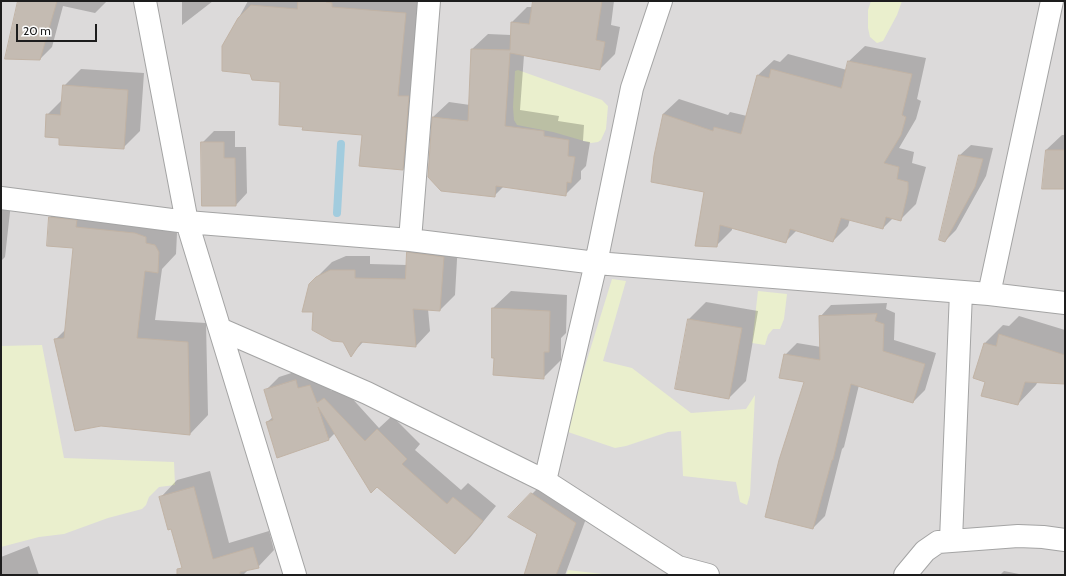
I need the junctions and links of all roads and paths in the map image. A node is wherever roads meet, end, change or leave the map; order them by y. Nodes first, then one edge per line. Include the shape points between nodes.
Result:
1 (144, 1) edge
2 (429, 1) edge
3 (661, 1) edge
4 (1052, 1) edge
5 (1, 198) edge
6 (187, 222) junction
7 (410, 240) junction
8 (596, 263) junction
9 (961, 292) junction
10 (990, 294) junction
11 (1065, 303) edge
12 (220, 329) junction
13 (545, 480) junction
14 (951, 540) junction
15 (1065, 540) edge
16 (295, 575) edge
17 (708, 575) edge
18 (905, 575) edge

1 - 6 street
2 - 7 street
3 - 8 street via 632,88
4 - 10 street
5 - 6 street
6 - 7 street
6 - 12 street
7 - 8 street
8 - 9 street
8 - 13 street
9 - 10 street
9 - 14 street
10 - 11 street
12 - 13 street via 367,394
12 - 16 street
13 - 17 street via 678,567
14 - 15 street via 1018,536
14 - 18 street via 938,542 924,551

